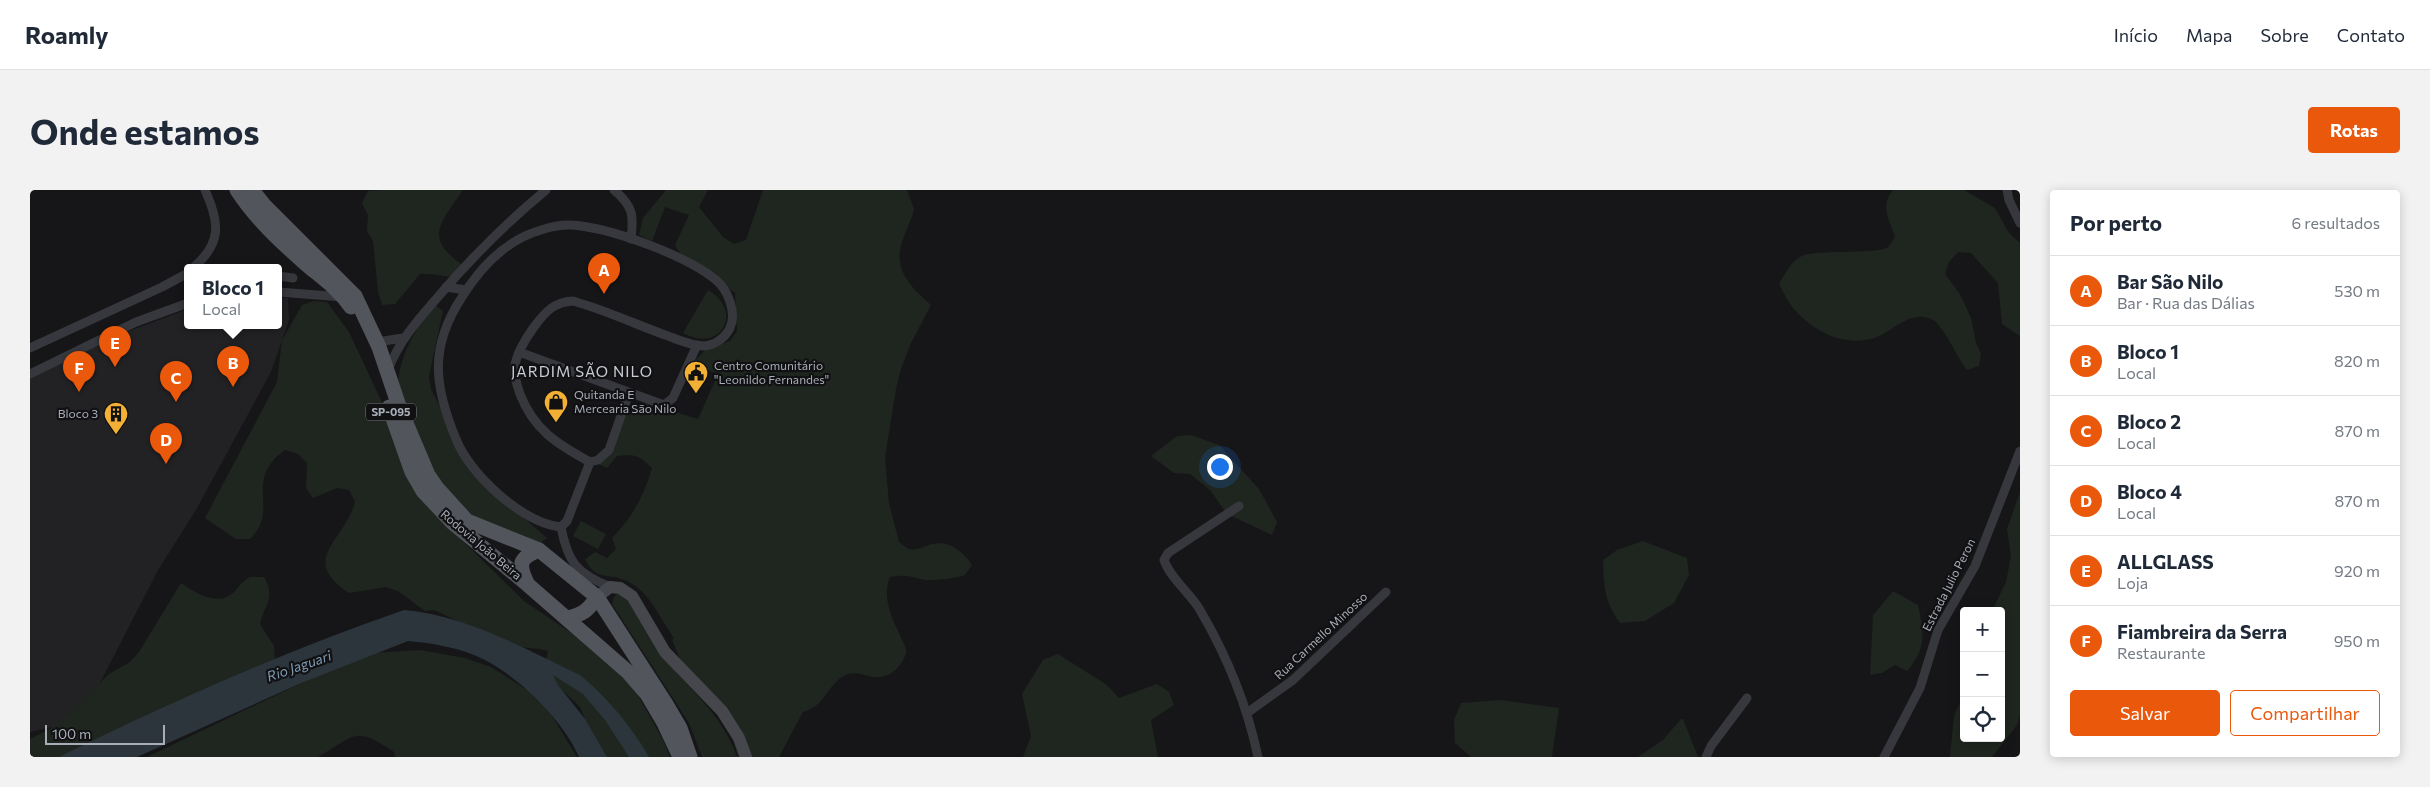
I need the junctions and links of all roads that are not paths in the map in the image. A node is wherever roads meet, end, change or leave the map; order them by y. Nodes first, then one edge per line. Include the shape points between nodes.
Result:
1 (206, 190) edge
2 (237, 190) edge
3 (252, 190) edge
4 (546, 190) edge
5 (614, 190) edge
6 (2007, 190) edge
7 (2020, 223) edge
8 (630, 239) junction
9 (197, 264) edge
10 (184, 275) edge
11 (282, 277) edge
12 (293, 278) dead end
13 (184, 282) edge
14 (446, 287) junction
15 (162, 288) junction
16 (466, 290) junction
17 (282, 292) edge
18 (344, 297) junction
19 (184, 304) edge
20 (403, 338) junction
21 (377, 342) junction
22 (697, 345) junction
23 (30, 348) edge
24 (519, 352) junction
25 (388, 372) junction
26 (30, 374) edge
27 (629, 393) junction
28 (2020, 451) edge
29 (590, 462) junction
30 (1239, 506) dead end
31 (561, 527) junction
32 (539, 550) junction
33 (527, 584) junction
34 (610, 588) junction
35 (1386, 592) dead end
36 (597, 597) junction
37 (566, 618) junction
38 (1747, 698) dead end
39 (1247, 713) junction
40 (680, 757) edge
41 (690, 757) edge
42 (746, 757) edge
43 (1258, 757) edge
44 (1706, 757) edge
45 (1884, 757) edge

1 - 9 street via 217,221 216,234 209,250
2 - 18 main road, Rodovia João Beira / SP-095 via 273,233
3 - 21 main road, Rodovia João Beira / SP-095 via 351,290
4 - 14 street via 513,218
5 - 8 street via 630,206 633,218
6 - 7 street
8 - 16 street via 581,226 540,230 500,252
8 - 22 street via 691,265 716,280 722,288 733,314 730,327 715,343
10 - 15 street
11 - 12 street
13 - 15 street
14 - 16 street
14 - 20 street
15 - 23 street
16 - 31 street via 444,329 438,353 437,379 457,441 467,459 496,492 535,521
17 - 18 street
18 - 33 main road, Rodovia João Beira / SP-095 via 357,318 403,448 423,491 454,523
19 - 26 street via 136,322
20 - 21 street
20 - 25 street
21 - 25 main road, Rodovia João Beira / SP-095
22 - 24 street via 574,301 562,302 544,315
22 - 27 street via 673,398 664,405
24 - 27 street
24 - 29 street via 515,372 517,387 529,414 544,434
25 - 32 main road, Rodovia João Beira / SP-095 via 428,476 447,500 467,520
27 - 29 street via 609,450 604,457
28 - 45 street, Estrada Julio Peron via 1976,566 1938,630 1920,688
29 - 31 street via 567,521
30 - 39 street via 1165,556 1165,564 1194,600 1224,655
31 - 34 street via 570,559 592,579
32 - 33 main road via 525,558 522,564
32 - 36 main road, Rodovia João Beira / SP-095
33 - 37 main road, Rodovia João Beira / SP-095
34 - 36 street
34 - 42 street via 620,588 632,596 665,652 722,711 739,738
35 - 39 street, Rua Carmello Minosso via 1293,680
36 - 37 main road via 587,611
36 - 41 main road, SP-095 via 680,728
37 - 40 main road, SP-095 via 628,672 647,694
38 - 44 street
39 - 43 street

